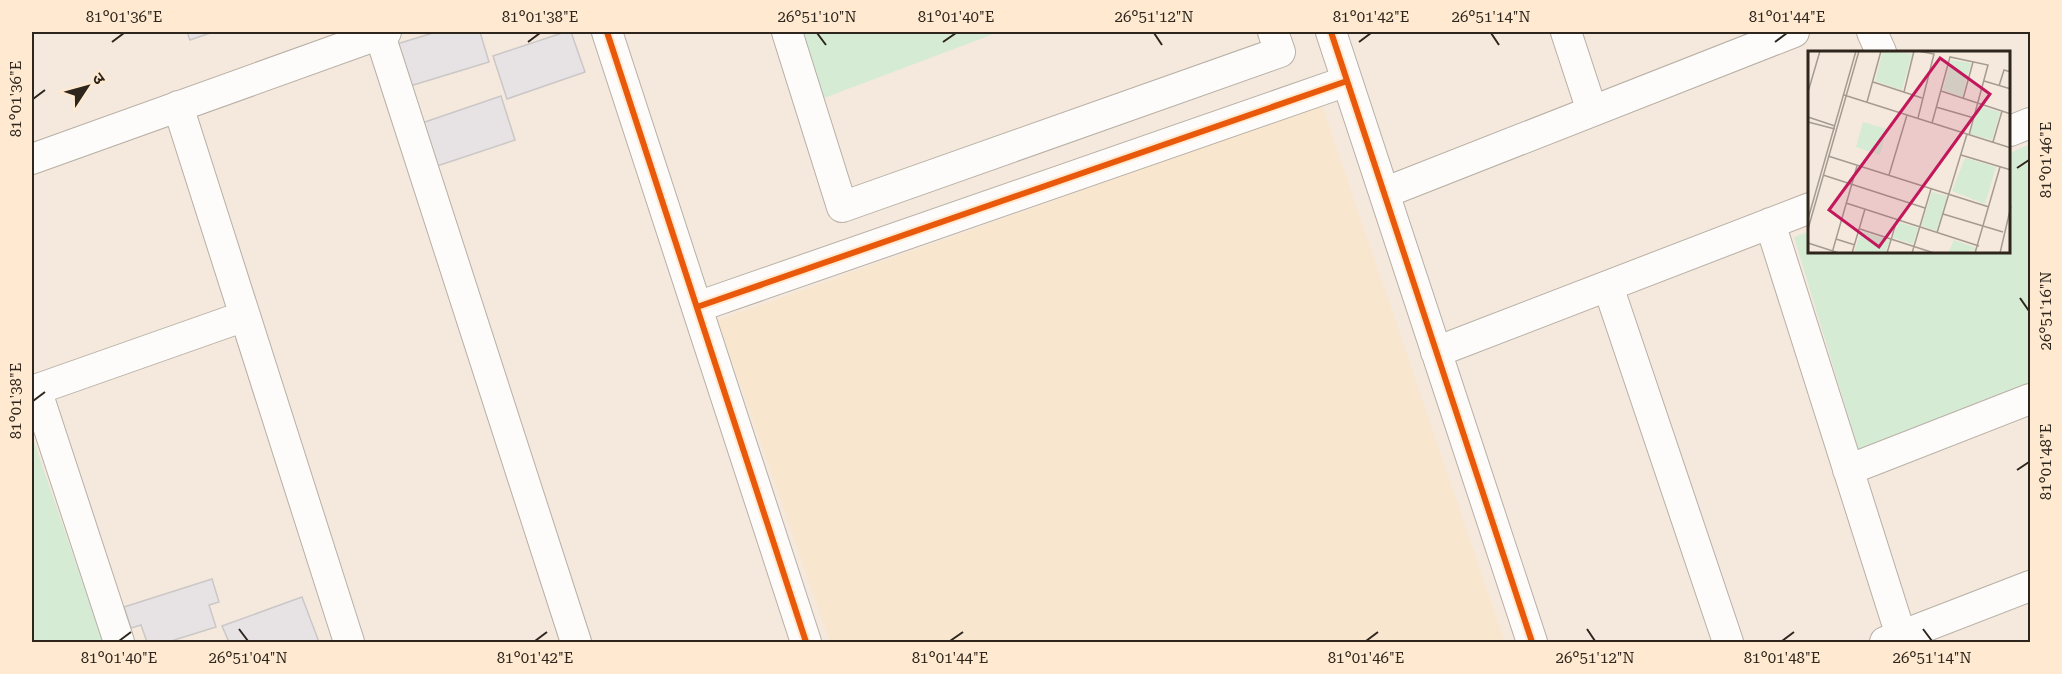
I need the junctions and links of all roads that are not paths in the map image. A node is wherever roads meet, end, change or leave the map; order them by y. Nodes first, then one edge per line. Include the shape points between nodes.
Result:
1 (382, 32) edge
2 (607, 32) edge
3 (788, 32) edge
4 (1273, 32) edge
5 (1331, 32) edge
6 (1566, 32) edge
7 (1794, 32) edge
8 (1872, 32) edge
9 (1881, 51) edge
10 (1347, 81) junction
11 (178, 106) junction
12 (1592, 111) junction
13 (2031, 123) edge
14 (2011, 131) edge
15 (32, 159) edge
16 (1384, 193) junction
17 (1808, 209) edge
18 (1770, 223) junction
19 (1608, 286) junction
20 (697, 307) junction
21 (245, 316) junction
22 (1436, 352) junction
23 (34, 390) edge
24 (2031, 399) edge
25 (1848, 470) junction
26 (2031, 586) edge
27 (1896, 641) edge
28 (119, 642) edge
29 (350, 642) edge
30 (576, 642) edge
31 (806, 642) edge
32 (1532, 642) edge
33 (1728, 642) edge

1 - 11 street
1 - 30 street
2 - 20 street
3 - 4 street via 842,207 1280,52
5 - 10 street
6 - 12 street
7 - 12 street
8 - 9 street
10 - 16 street
10 - 20 street
11 - 15 street
11 - 21 street
12 - 16 street
13 - 14 street
16 - 22 street
17 - 18 street
18 - 19 street
18 - 25 street
19 - 22 street
19 - 33 street
20 - 31 street
21 - 23 street
21 - 29 street
22 - 32 street
23 - 28 street
24 - 25 street
25 - 27 street
26 - 27 street

